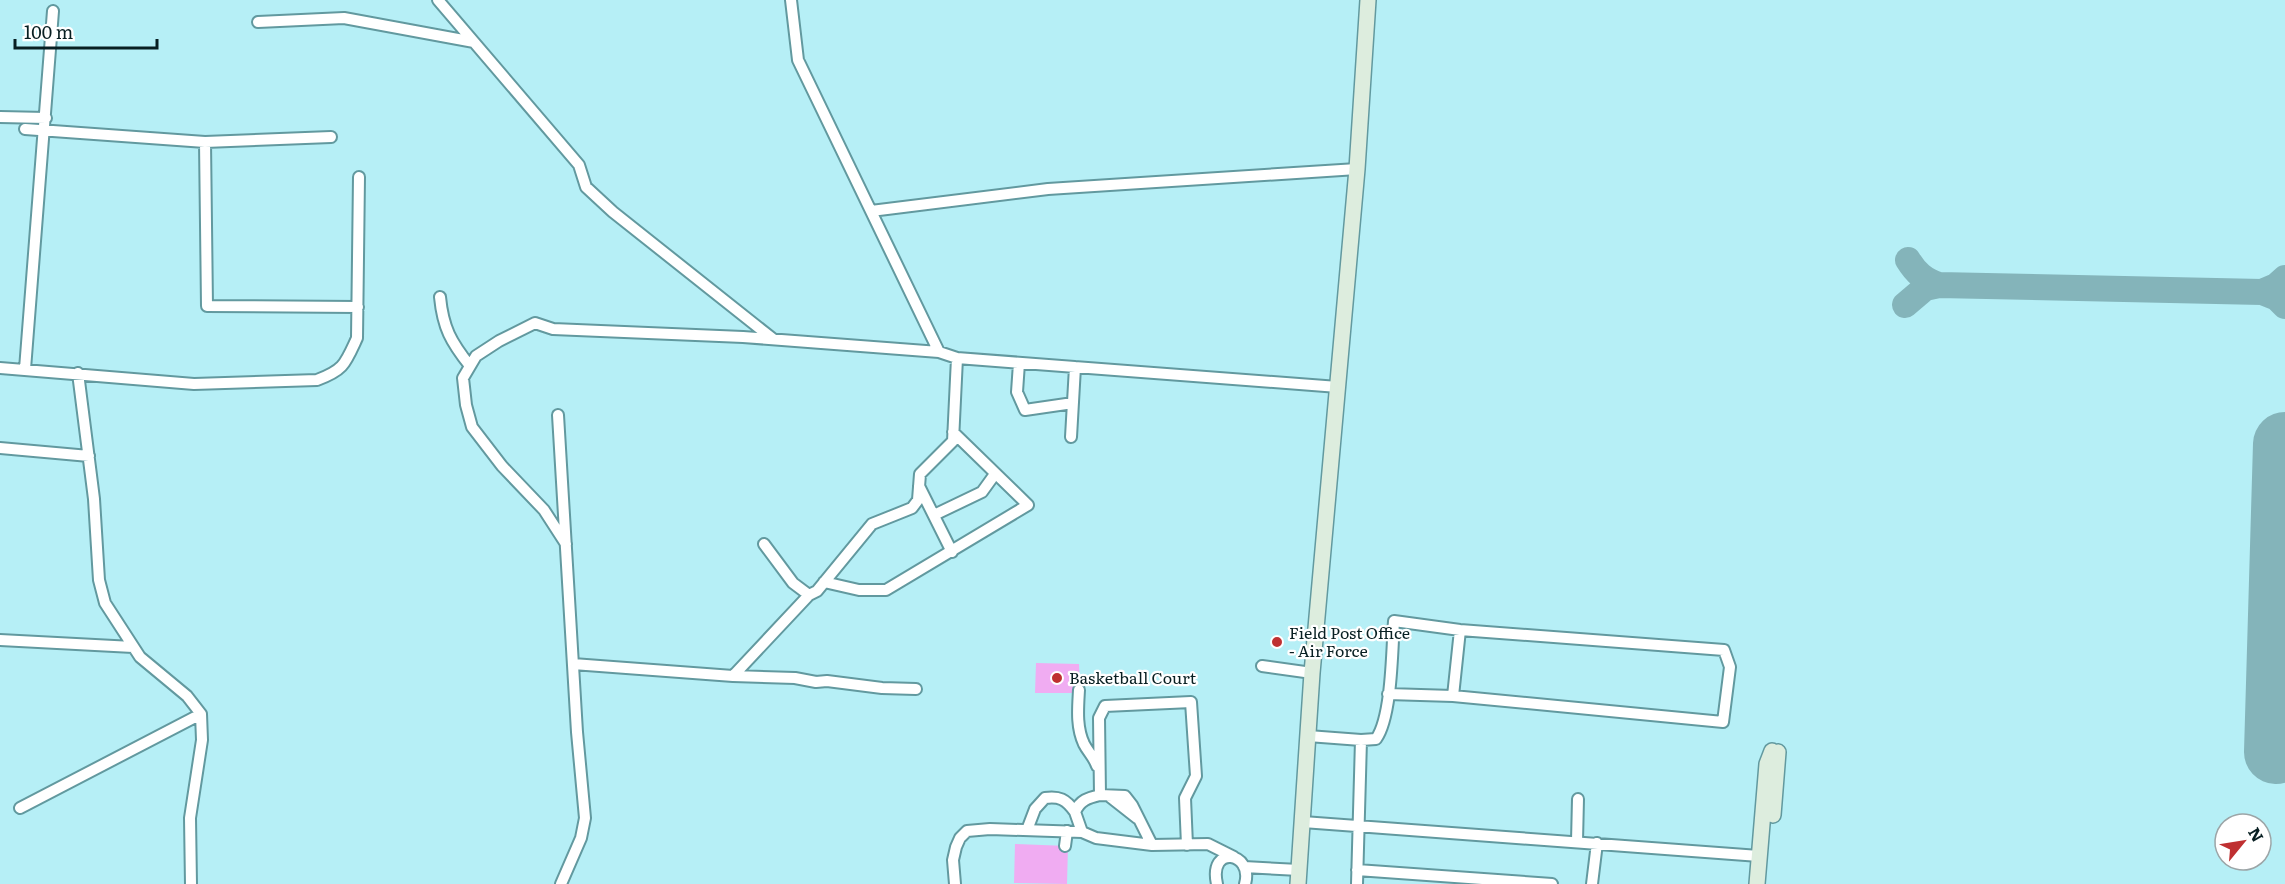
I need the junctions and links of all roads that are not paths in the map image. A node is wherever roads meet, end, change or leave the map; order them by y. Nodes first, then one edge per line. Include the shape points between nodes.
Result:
1 (438, 0) edge
2 (1368, 0) edge
3 (794, 1) edge
4 (53, 11) dead end
5 (258, 22) dead end
6 (474, 42) junction
7 (0, 117) edge
8 (46, 118) junction
9 (25, 129) dead end
10 (45, 131) junction
11 (331, 137) dead end
12 (205, 142) junction
13 (1357, 169) junction
14 (359, 177) dead end
15 (871, 211) junction
16 (440, 297) dead end
17 (358, 307) junction
18 (773, 339) junction
19 (939, 352) junction
20 (957, 358) junction
21 (1019, 363) junction
22 (470, 366) junction
23 (1075, 367) junction
24 (0, 368) edge
25 (26, 369) junction
26 (78, 373) junction
27 (1338, 387) junction
28 (1073, 404) junction
29 (558, 416) dead end
30 (953, 432) junction
31 (1071, 437) dead end
32 (0, 448) edge
33 (89, 456) junction
34 (995, 474) junction
35 (920, 486) junction
36 (934, 514) junction
37 (566, 544) junction
38 (764, 544) dead end
39 (952, 552) junction
40 (824, 582) junction
41 (809, 595) junction
42 (1460, 630) junction
43 (0, 640) edge
44 (133, 647) junction
45 (573, 664) junction
46 (1262, 666) dead end
47 (1311, 673) junction
48 (734, 676) junction
49 (916, 689) dead end
50 (1078, 690) dead end
51 (1388, 694) junction
52 (1453, 696) junction
53 (201, 714) junction
54 (1099, 724) junction
55 (1081, 732) junction
56 (1308, 736) junction
57 (1361, 740) junction
58 (1099, 772) junction
59 (1104, 795) junction
60 (1578, 799) dead end
61 (20, 808) dead end
62 (1075, 812) junction
63 (1303, 822) junction
64 (1359, 826) junction
65 (1027, 830) junction
66 (1067, 831) junction
67 (1082, 832) junction
68 (1577, 841) junction
69 (1597, 843) junction
70 (1152, 845) junction
71 (1187, 845) junction
72 (1065, 846) dead end
73 (1759, 856) junction
74 (1233, 857) junction
75 (1244, 867) junction
76 (1358, 870) junction
77 (1299, 877) edge
78 (191, 884) edge
79 (561, 884) edge
80 (955, 884) edge
81 (1217, 884) edge
82 (1245, 884) edge
83 (1357, 884) edge
84 (1552, 884) edge
85 (1592, 884) edge
86 (1757, 884) edge
87 (1767, 884) edge

1 - 6 street
2 - 13 street
3 - 15 street via 798,60
4 - 8 street
5 - 6 street via 344,18
6 - 18 street via 579,165 586,187
7 - 8 street
8 - 10 street
9 - 10 street
10 - 12 street
10 - 25 street
11 - 12 street
12 - 17 street via 207,306
13 - 15 street via 1048,189
13 - 27 street
14 - 17 street
15 - 19 street
16 - 22 street via 447,334
17 - 26 street via 357,338 347,359 336,373 317,380 194,384
18 - 19 street
18 - 22 street via 554,329 535,323 476,356
19 - 20 street
20 - 21 street
20 - 30 street
21 - 23 street
21 - 28 street via 1017,392 1025,410
22 - 37 street via 463,378 472,427 544,510
23 - 27 street
23 - 28 street
24 - 25 street
25 - 26 street
26 - 33 street
27 - 47 street
28 - 31 street
29 - 37 street
30 - 34 street
30 - 35 street via 952,441 920,474
32 - 33 street
33 - 44 street via 99,580 105,603
34 - 36 street via 982,492
34 - 39 street via 1028,505
35 - 36 street
35 - 40 street via 912,508 872,524
36 - 39 street
37 - 45 street
38 - 41 street via 793,583
39 - 40 street via 886,590 859,590
40 - 41 street
41 - 48 street
42 - 51 street via 1394,621
42 - 52 street
42 - 52 street via 1724,650 1730,667 1723,722
43 - 44 street
44 - 53 street
45 - 48 street
45 - 79 street via 585,818 582,838
46 - 47 street
47 - 56 street
48 - 49 street
50 - 55 street
51 - 52 street
51 - 57 street via 1381,732 1376,739
53 - 61 street
53 - 78 street via 202,740 189,818
54 - 55 street via 1096,728 1087,723
54 - 58 street
54 - 71 street via 1105,706 1191,702 1196,777 1185,798
55 - 58 street
56 - 57 street
56 - 63 street
57 - 64 street
58 - 59 street
59 - 62 street via 1087,798
59 - 70 street via 1125,796
60 - 68 street
62 - 65 street via 1067,801 1045,798 1035,809
62 - 67 street
63 - 64 street
63 - 77 street
64 - 68 street
64 - 76 street
65 - 66 street
65 - 80 street via 967,831 953,860
66 - 67 street
66 - 72 street
67 - 70 street via 1096,838
68 - 69 street
69 - 73 street
69 - 85 street
70 - 71 street
71 - 74 street via 1208,844
73 - 86 street
73 - 87 street via 1767,764 1775,752
74 - 75 street
74 - 81 street via 1218,863
75 - 77 street
75 - 82 street
76 - 83 street
76 - 84 street

